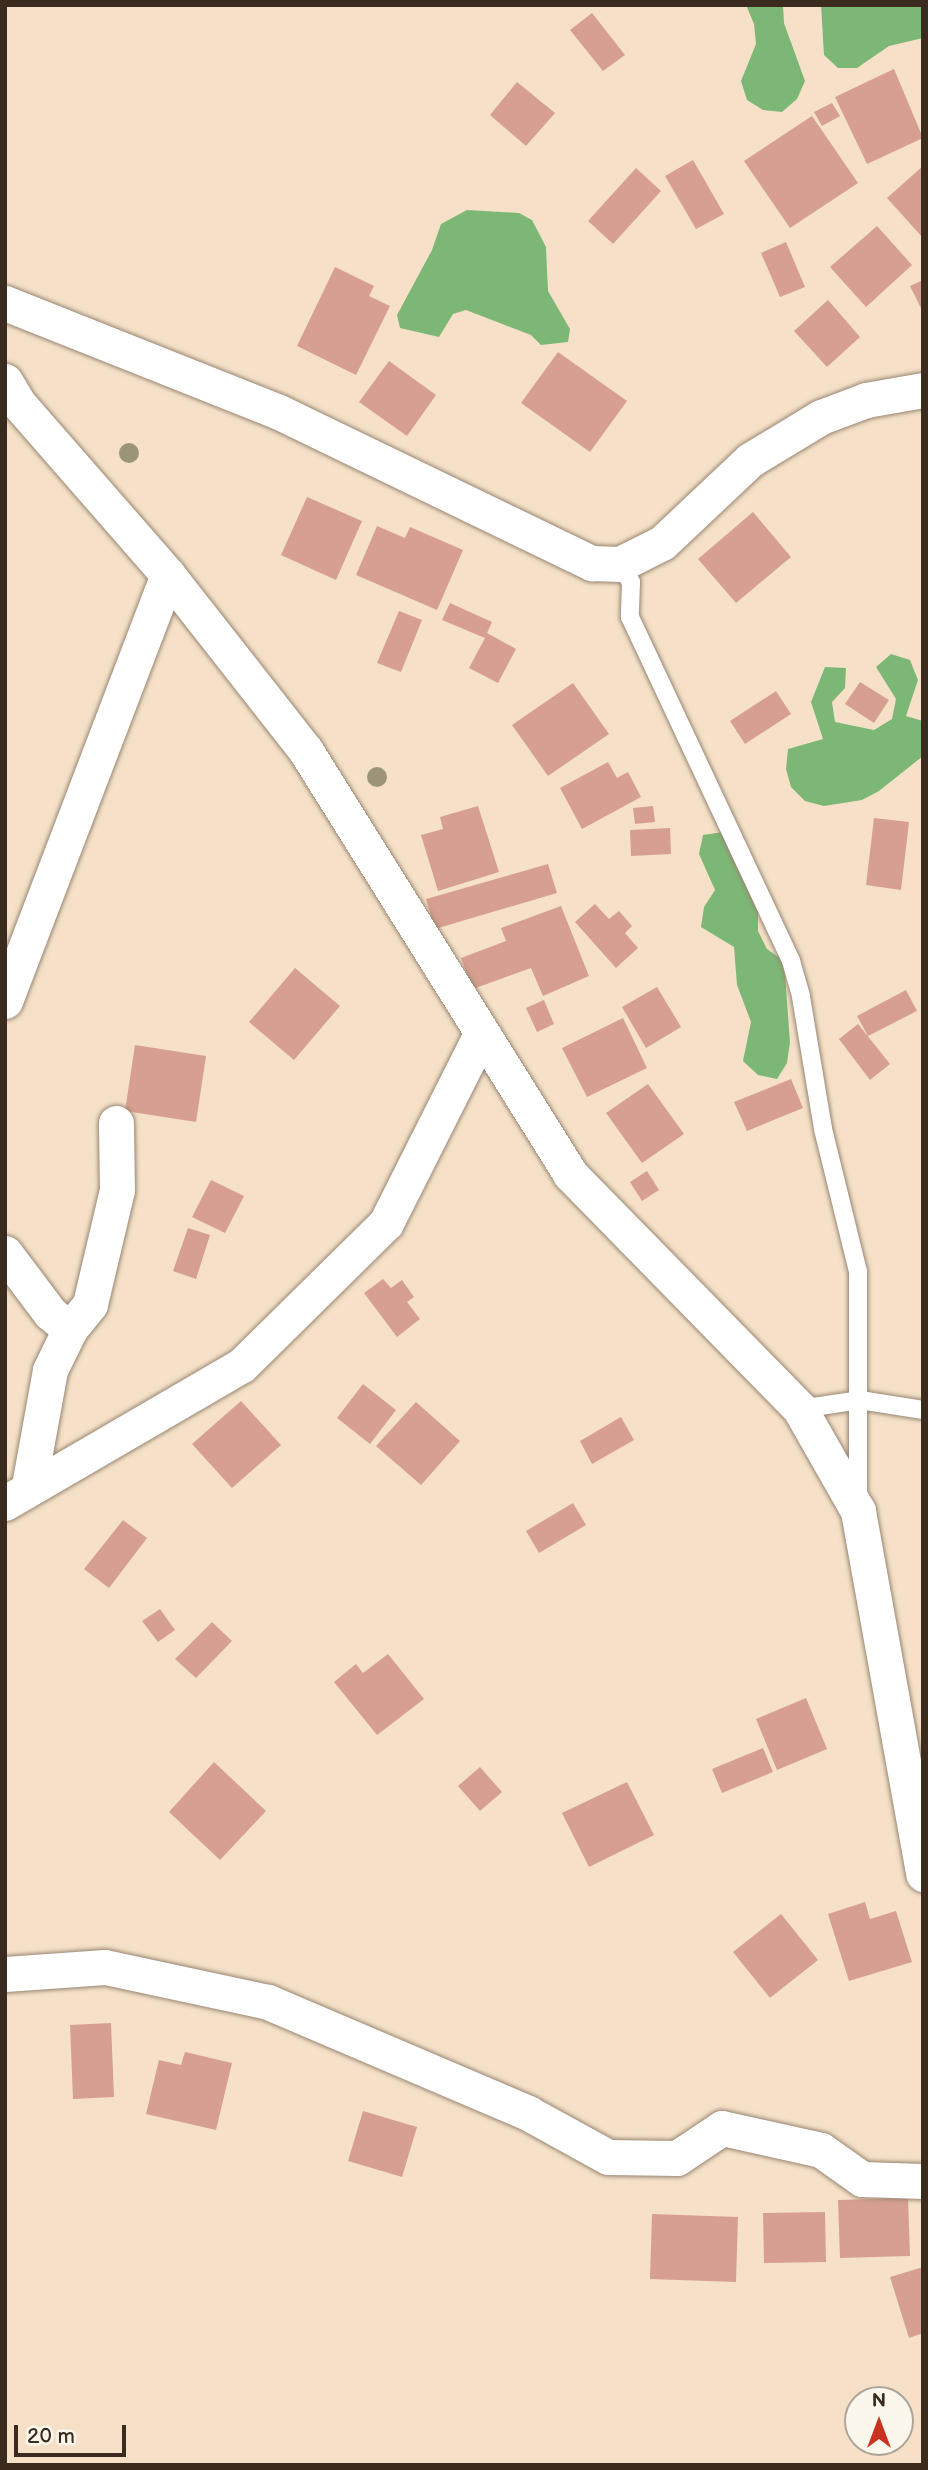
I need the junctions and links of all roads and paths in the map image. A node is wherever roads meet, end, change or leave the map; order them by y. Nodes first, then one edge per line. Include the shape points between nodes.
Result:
1 (5, 303) edge
2 (5, 381) edge
3 (923, 390) edge
4 (620, 564) junction
5 (168, 575) junction
6 (5, 1000) edge
7 (480, 1036) junction
8 (116, 1123) dead end
9 (5, 1253) edge
10 (70, 1329) junction
11 (860, 1400) junction
12 (800, 1409) junction
13 (923, 1410) edge
14 (17, 1494) edge
15 (858, 1511) junction
16 (923, 1874) edge
17 (5, 1974) edge
18 (923, 2181) edge

1 - 4 street via 279,412 565,553 592,563
2 - 5 street via 18,403
3 - 4 street via 866,400 821,417 750,460 662,543
4 - 11 lane via 631,582 630,617 791,961 823,1129 859,1271
5 - 6 street
5 - 7 street via 306,751
7 - 12 street via 570,1174
7 - 14 street via 386,1223 367,1242 242,1365
8 - 10 street via 117,1190 90,1304
9 - 10 street via 50,1313
10 - 14 street via 50,1370
11 - 12 lane
11 - 13 lane
11 - 15 lane
12 - 15 street
15 - 16 street
17 - 18 street via 105,1967 268,2001 528,2113 608,2157 677,2158 722,2127 821,2150 862,2179

